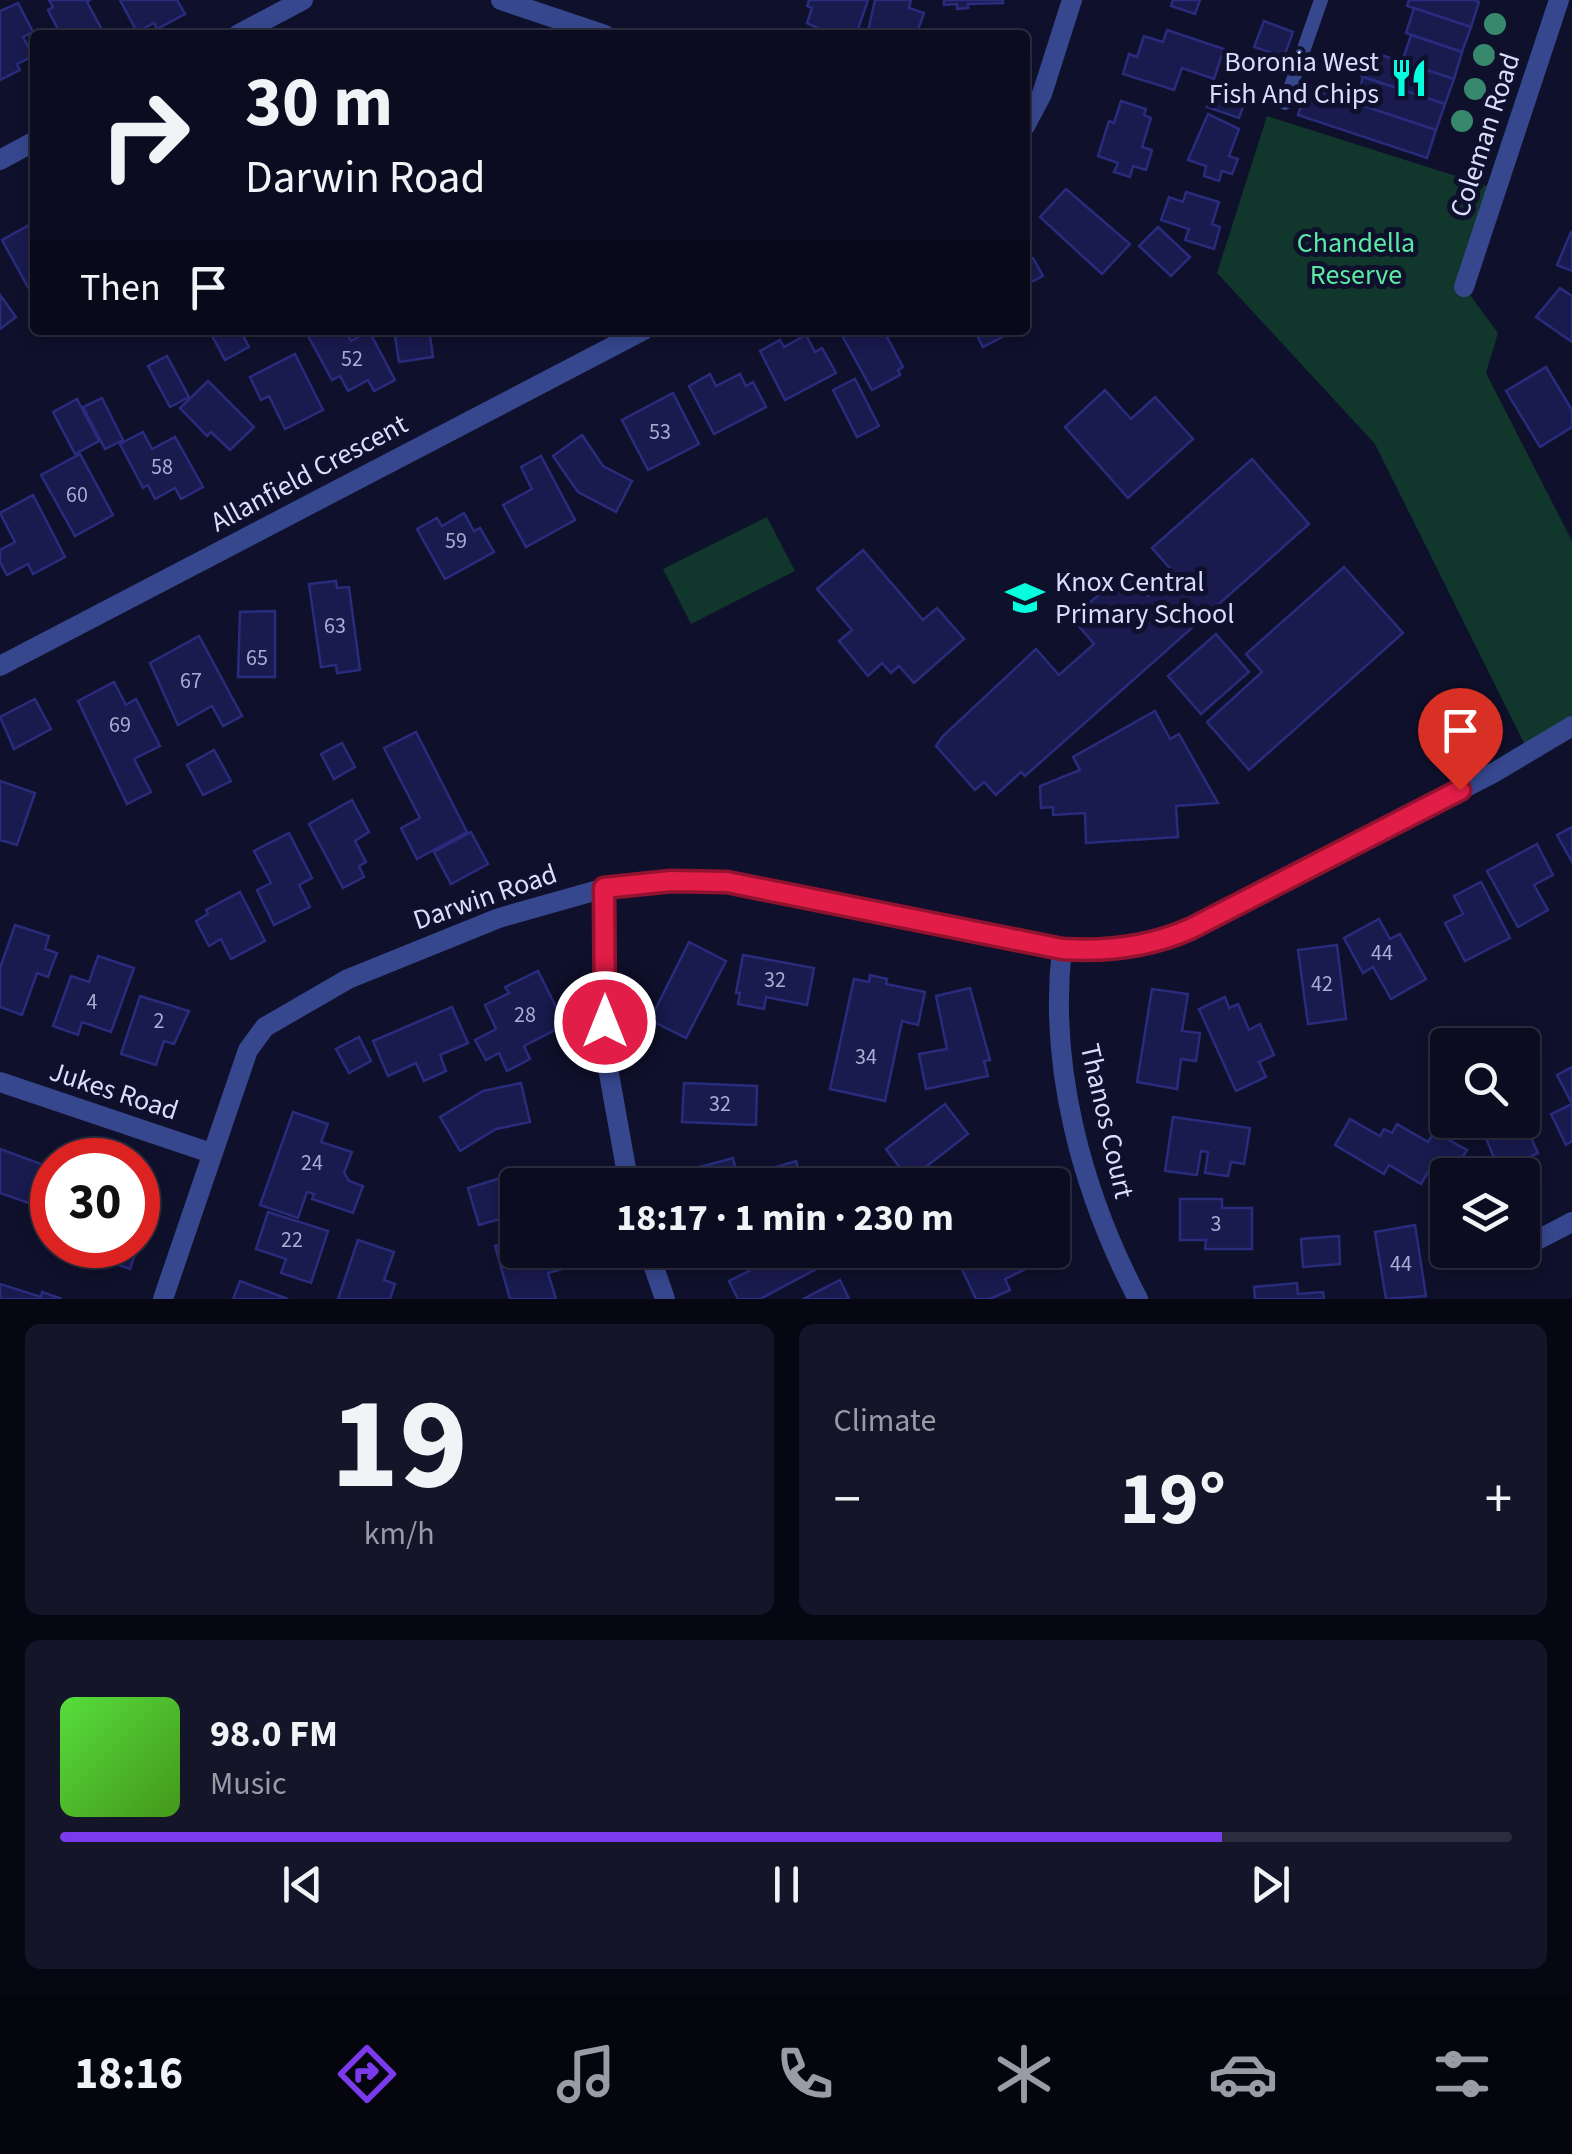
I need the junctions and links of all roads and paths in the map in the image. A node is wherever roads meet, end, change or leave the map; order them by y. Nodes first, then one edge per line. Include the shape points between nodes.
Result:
1 (303, 0) edge
2 (501, 0) edge
3 (1072, 0) edge
4 (1321, 0) edge
5 (1559, 0) edge
6 (246, 30) edge
7 (590, 30) edge
8 (1285, 103) dead end
9 (1030, 117) edge
10 (30, 144) edge
11 (0, 160) edge
12 (1464, 287) dead end
13 (634, 335) edge
14 (0, 666) edge
15 (1572, 726) edge
16 (604, 888) junction
17 (1062, 949) junction
18 (0, 1082) edge
19 (211, 1153) junction
20 (626, 1168) edge
21 (1572, 1222) edge
22 (1540, 1239) edge
23 (654, 1268) edge
24 (164, 1299) edge
25 (664, 1299) edge
26 (1138, 1299) edge

1 - 6 street
2 - 7 street
3 - 9 street
4 - 8 lane
5 - 12 street, Coleman Road
10 - 11 street
13 - 14 street, Allanfield Crescent
15 - 17 street, Darwin Road via 1190,929 1137,946
16 - 17 street, Darwin Road via 727,882
16 - 19 street, Darwin Road via 535,906 389,961 265,1027 248,1050
16 - 20 street via 606,1057
17 - 26 street, Thanos Court via 1057,1020 1075,1129 1107,1233
18 - 19 street, Jukes Road
19 - 24 street, Darwin Road
21 - 22 street
23 - 25 street

